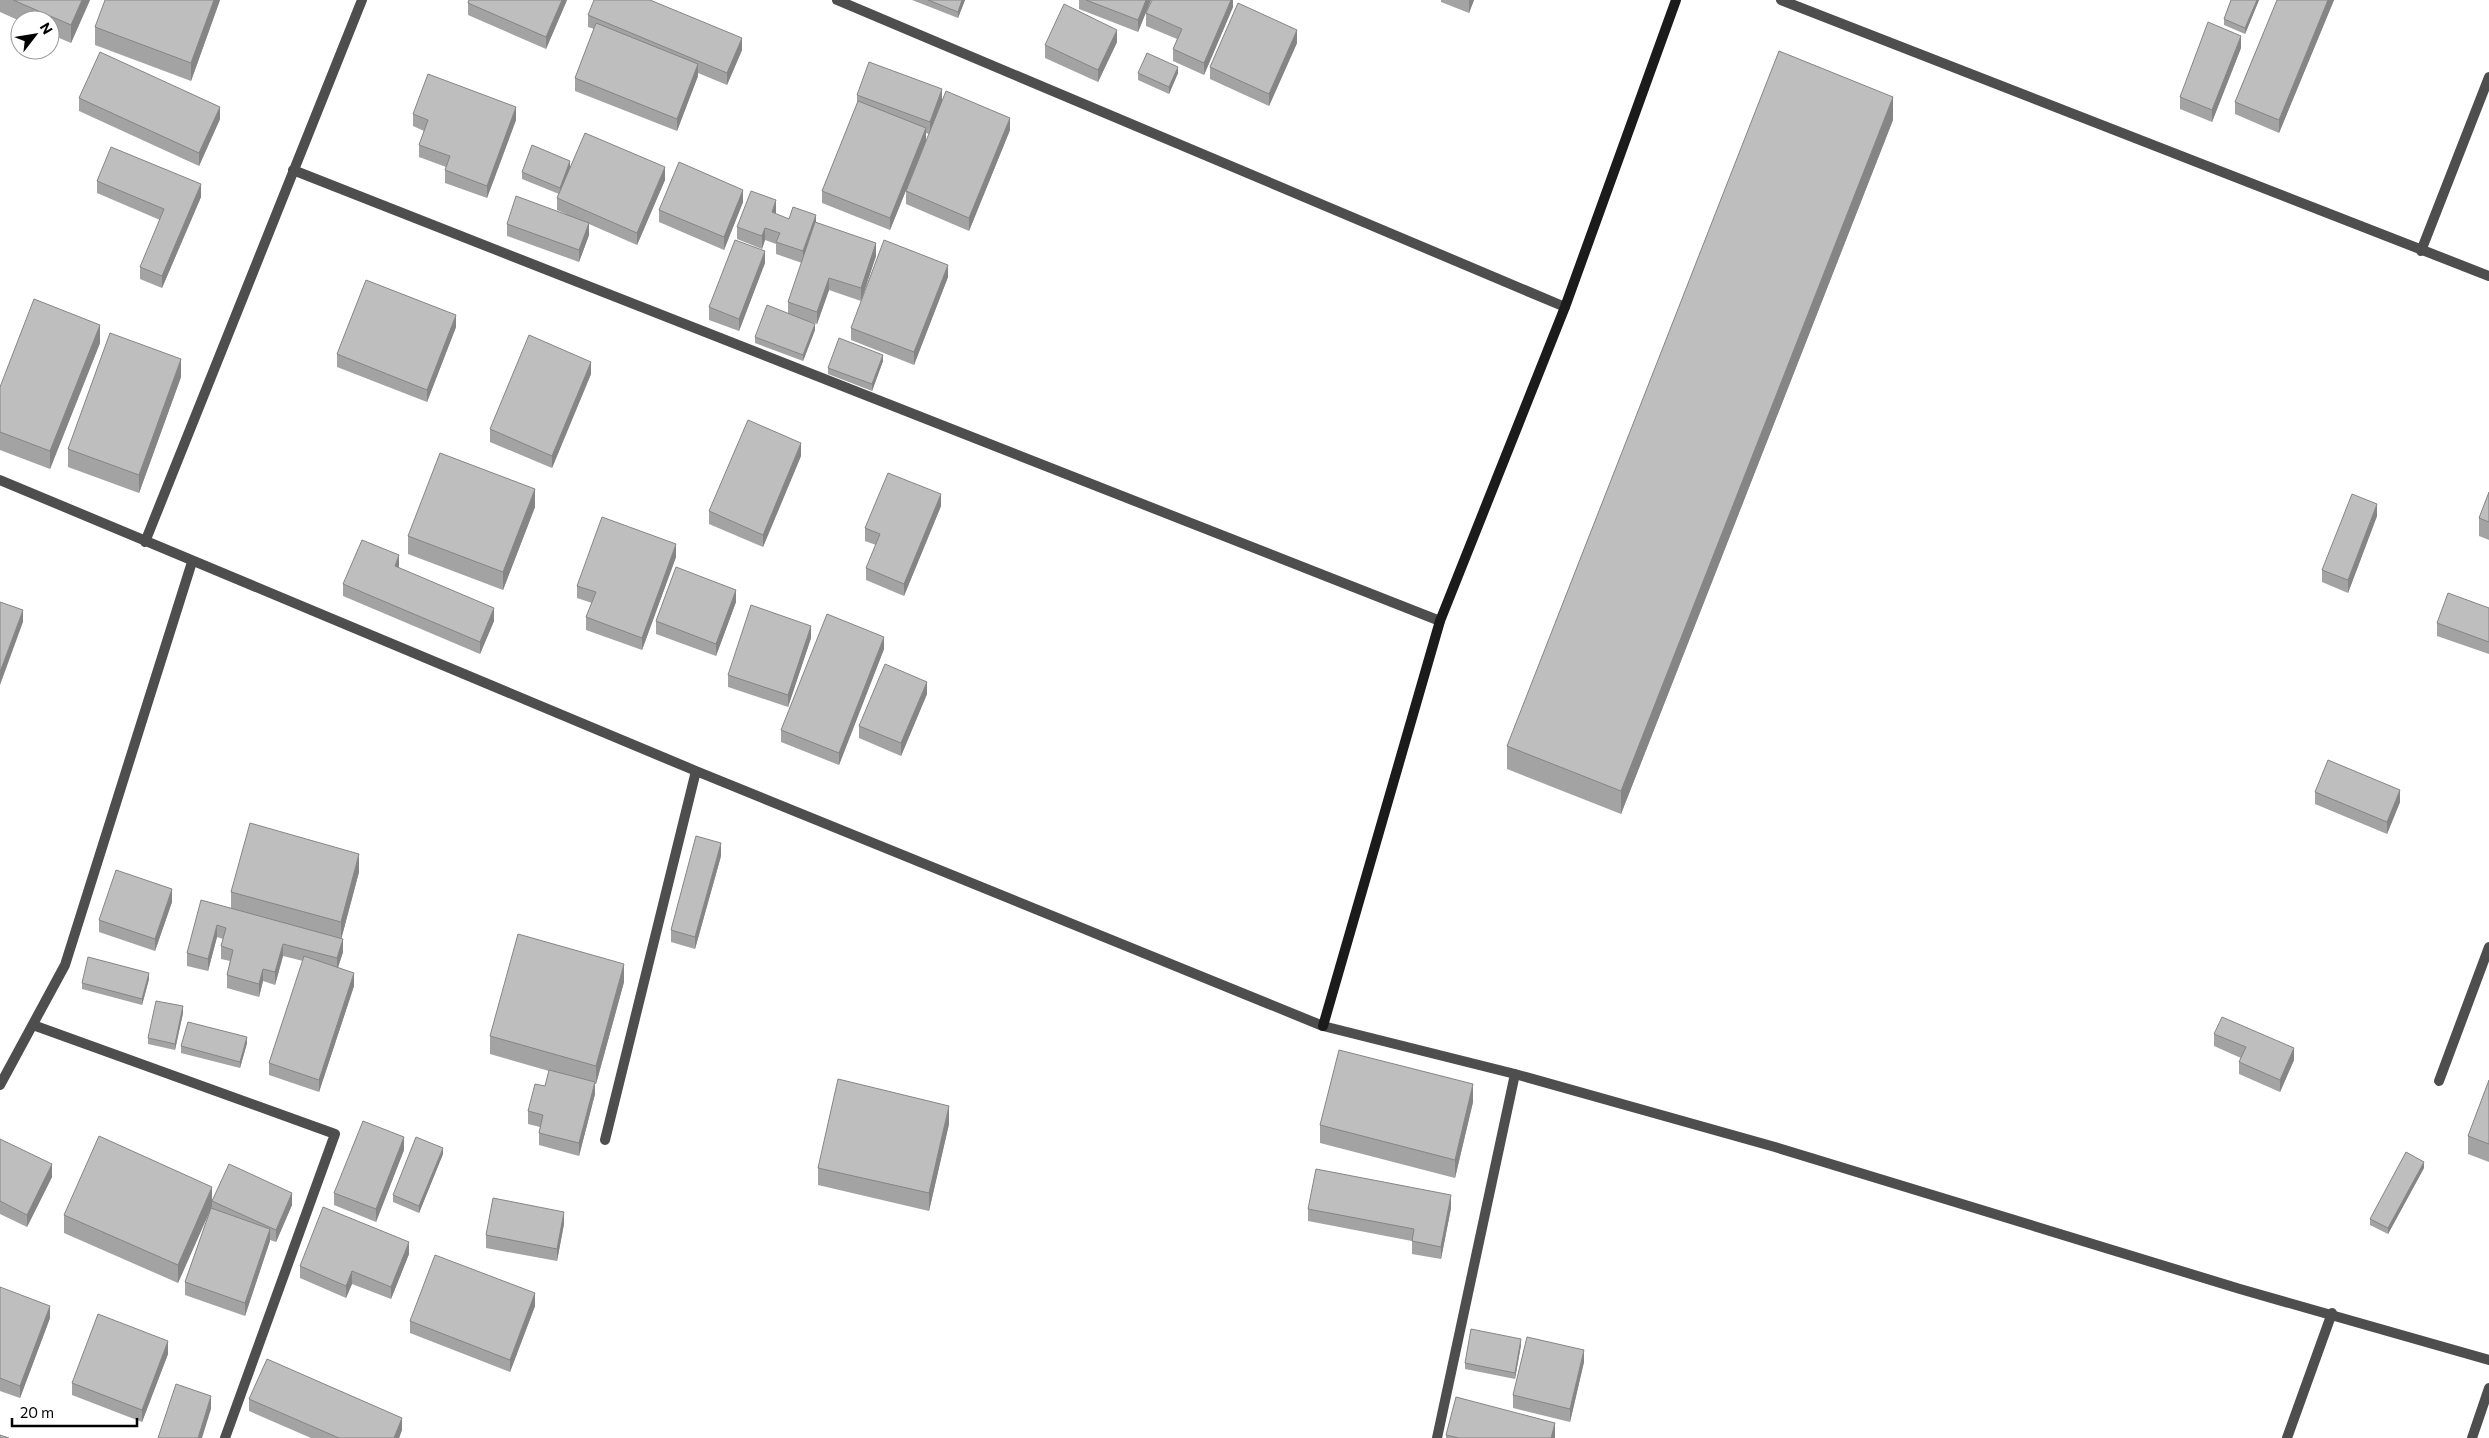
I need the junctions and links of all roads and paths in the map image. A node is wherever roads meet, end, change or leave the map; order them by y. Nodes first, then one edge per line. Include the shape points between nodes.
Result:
1 (362, 0) edge
2 (837, 0) edge
3 (1676, 0) edge
4 (1781, 0) edge
5 (2489, 77) edge
6 (293, 170) junction
7 (2421, 251) junction
8 (2489, 276) edge
9 (1565, 307) junction
10 (0, 480) edge
11 (145, 542) junction
12 (192, 562) junction
13 (1440, 621) junction
14 (696, 771) junction
15 (2489, 947) edge
16 (33, 1025) junction
17 (1323, 1026) junction
18 (1515, 1074) junction
19 (2439, 1081) dead end
20 (0, 1085) edge
21 (605, 1140) dead end
22 (2332, 1313) junction
23 (2489, 1360) edge
24 (2489, 1388) edge
25 (225, 1438) edge
26 (1437, 1438) edge
27 (2287, 1438) edge
28 (2472, 1438) edge

1 - 6 street
2 - 9 street
3 - 9 street
4 - 7 street
5 - 7 street
6 - 11 street
6 - 13 street
7 - 8 street
9 - 13 street
10 - 11 street
11 - 12 street
12 - 14 street
12 - 16 street via 65,965
13 - 17 street
14 - 17 street
14 - 21 street
15 - 19 street
16 - 20 street
16 - 25 street via 335,1134
17 - 18 street
18 - 22 street via 1774,1147 2231,1286
18 - 26 street
22 - 23 street
22 - 27 street
24 - 28 street

